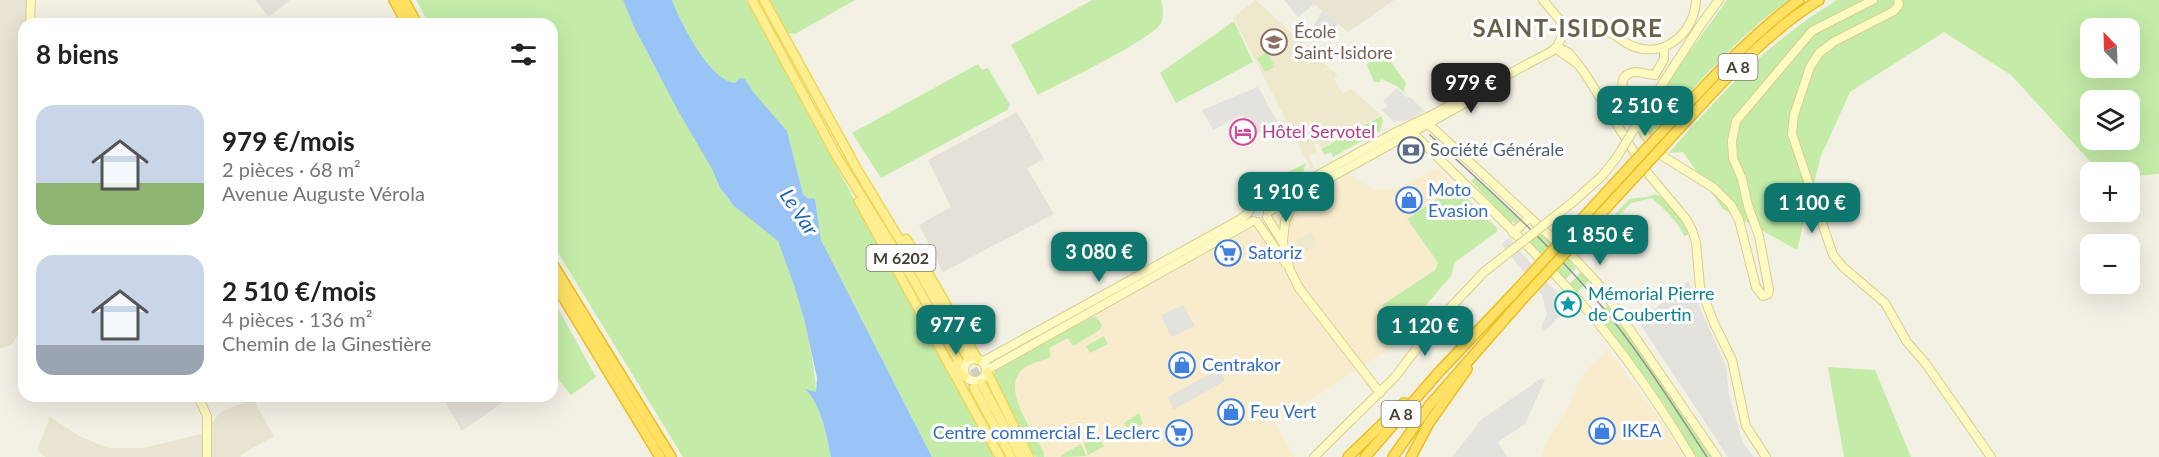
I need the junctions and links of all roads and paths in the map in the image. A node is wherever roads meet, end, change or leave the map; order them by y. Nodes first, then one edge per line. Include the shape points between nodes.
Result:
1 (31, 0) edge
2 (394, 0) edge
3 (404, 0) edge
4 (752, 0) edge
5 (764, 0) edge
6 (1543, 0) edge
7 (1696, 0) edge
8 (1719, 0) edge
9 (1799, 0) edge
10 (1819, 0) edge
11 (1873, 0) edge
12 (1898, 0) edge
13 (30, 18) edge
14 (404, 18) edge
15 (414, 18) edge
16 (1567, 30) junction
17 (1664, 47) junction
18 (1558, 49) junction
19 (1426, 121) junction
20 (1409, 129) junction
21 (837, 157) junction
22 (868, 189) junction
23 (1296, 197) junction
24 (1262, 204) junction
25 (1248, 213) junction
26 (1267, 215) junction
27 (1529, 218) junction
28 (1255, 222) junction
29 (1513, 233) junction
30 (1282, 243) junction
31 (1290, 270) junction
32 (558, 273) edge
33 (558, 289) edge
34 (910, 293) junction
35 (1481, 347) junction
36 (980, 361) junction
37 (987, 371) junction
38 (1439, 372) junction
39 (965, 377) junction
40 (1380, 393) junction
41 (201, 402) edge
42 (977, 415) junction
43 (1027, 455) edge
44 (207, 457) edge
45 (660, 457) edge
46 (671, 457) edge
47 (1000, 457) edge
48 (1011, 457) edge
49 (1314, 457) edge
50 (1348, 457) edge
51 (1365, 457) edge
52 (1393, 457) edge
53 (1411, 457) edge
54 (1691, 457) edge
55 (1717, 457) edge
56 (1766, 457) edge
57 (1991, 457) edge

1 - 13 main road
2 - 14 highway
3 - 15 highway
4 - 21 main road, M 6202
5 - 22 main road, M 6202
6 - 16 main road
7 - 17 main road via 1695,12 1684,32
8 - 40 main road, bridge via 1602,176 1478,278
9 - 38 highway, A 8, bridge via 1735,54
10 - 35 highway, A 8, bridge via 1758,47
11 - 17 main road, bridge via 1812,31 1736,121 1733,158 1759,236 1769,290 1763,296 1756,287 1744,237 1731,205 1714,188 1661,155 1645,135 1623,91 1622,81 1633,73 1655,75 1664,59
12 - 57 main road via 1894,11 1819,53 1810,67 1792,134 1833,255 1890,310 1907,342
16 - 17 main road via 1599,30 1636,48
16 - 18 main road
18 - 19 main road
18 - 56 main road via 1578,64 1646,171 1692,230 1700,287 1732,360 1746,426
19 - 20 main road
19 - 27 main road
20 - 23 main road
20 - 24 main road
20 - 29 main road
21 - 22 main road, M 6202 via 964,360 921,275
21 - 34 main road
22 - 36 main road via 919,258
23 - 26 main road
23 - 30 main road via 1285,222
24 - 25 main road via 1252,206
24 - 26 main road
25 - 28 main road
25 - 36 main road
26 - 28 main road
26 - 30 main road
27 - 29 main road
27 - 55 main road via 1600,286
28 - 31 main road
28 - 37 main road
29 - 54 main road via 1603,330 1646,385
30 - 31 main road
31 - 40 main road via 1311,305
32 - 46 highway
33 - 45 highway
34 - 39 main road via 953,366
34 - 42 main road
35 - 52 highway, A 8 via 1429,406
35 - 53 highway via 1429,423
36 - 37 main road
36 - 39 main road via 965,365
37 - 39 main road via 977,380
37 - 43 main road
38 - 50 highway
38 - 51 highway, A 8
39 - 42 main road
40 - 49 main road
41 - 44 main road via 207,416
42 - 47 main road
43 - 48 main road via 978,386

